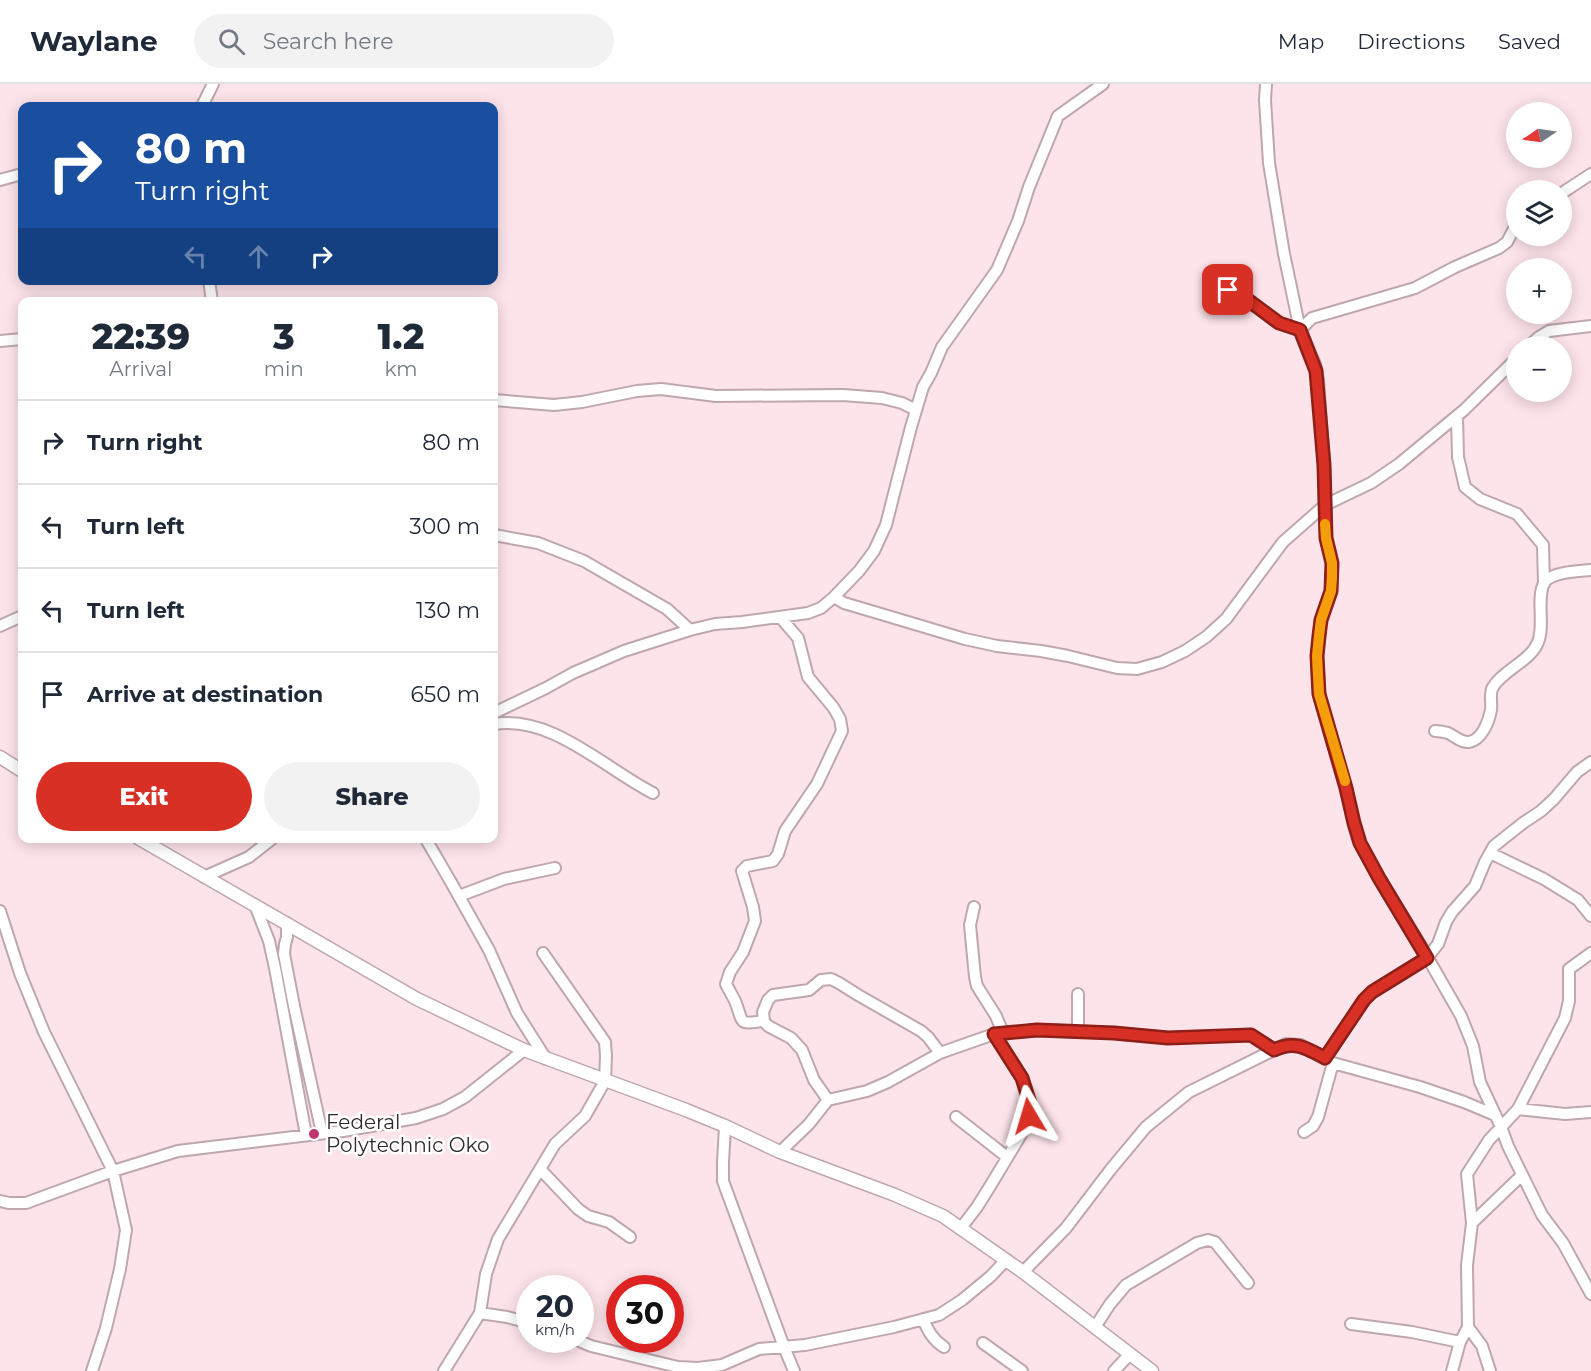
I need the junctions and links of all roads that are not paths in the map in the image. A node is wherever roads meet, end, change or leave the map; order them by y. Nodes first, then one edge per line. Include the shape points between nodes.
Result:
1 (213, 84) edge
2 (1103, 84) edge
3 (1266, 84) edge
4 (204, 102) edge
5 (1591, 174) edge
6 (18, 175) edge
7 (0, 180) edge
8 (1572, 186) edge
9 (1506, 243) edge
10 (1228, 290) dead end
11 (1591, 326) edge
12 (1300, 330) junction
13 (1541, 336) edge
14 (18, 339) edge
15 (0, 341) edge
16 (1506, 368) edge
17 (498, 400) edge
18 (915, 410) junction
19 (1456, 416) junction
20 (1326, 505) junction
21 (498, 536) edge
22 (1591, 570) edge
23 (1544, 584) junction
24 (834, 597) junction
25 (780, 617) junction
26 (18, 618) edge
27 (0, 626) edge
28 (690, 630) junction
29 (498, 711) edge
30 (498, 724) edge
31 (1435, 730) dead end
32 (0, 758) edge
33 (1591, 762) edge
34 (18, 769) edge
35 (653, 793) dead end
36 (146, 843) edge
37 (267, 843) edge
38 (428, 843) edge
39 (1490, 853) junction
40 (555, 868) dead end
41 (204, 877) junction
42 (459, 896) junction
43 (255, 905) junction
44 (974, 907) dead end
45 (0, 911) edge
46 (1591, 916) edge
47 (286, 923) junction
48 (543, 953) dead end
49 (1591, 953) edge
50 (1427, 958) junction
51 (1078, 994) dead end
52 (294, 1006) junction
53 (283, 1009) junction
54 (764, 1021) junction
55 (1078, 1032) junction
56 (999, 1034) junction
57 (304, 1049) junction
58 (524, 1050) junction
59 (1274, 1050) junction
60 (290, 1051) junction
61 (940, 1053) junction
62 (546, 1059) junction
63 (1329, 1060) junction
64 (605, 1081) junction
65 (828, 1100) junction
66 (1518, 1109) junction
67 (1591, 1113) edge
68 (1496, 1115) junction
69 (956, 1117) dead end
70 (725, 1126) junction
71 (1501, 1127) junction
72 (1304, 1132) dead end
73 (322, 1133) junction
74 (306, 1135) junction
75 (780, 1152) junction
76 (1007, 1157) junction
77 (540, 1169) junction
78 (113, 1171) junction
79 (1522, 1175) junction
80 (0, 1201) edge
81 (1472, 1223) junction
82 (961, 1228) junction
83 (630, 1237) dead end
84 (1006, 1260) junction
85 (1023, 1272) junction
86 (1248, 1283) dead end
87 (1591, 1294) edge
88 (480, 1313) junction
89 (516, 1319) edge
90 (923, 1319) junction
91 (1351, 1324) dead end
92 (1095, 1327) junction
93 (1468, 1327) junction
94 (1460, 1342) junction
95 (983, 1343) dead end
96 (594, 1347) edge
97 (784, 1347) junction
98 (944, 1347) dead end
99 (1130, 1354) junction
100 (92, 1371) edge
101 (444, 1371) edge
102 (794, 1371) edge
103 (1022, 1371) edge
104 (1114, 1371) edge
105 (1152, 1371) edge
106 (1452, 1371) edge
107 (1490, 1371) edge

1 - 4 street
2 - 18 street via 1058,116 997,270 942,347
3 - 12 street via 1269,163
5 - 8 street
6 - 7 street
9 - 12 street via 1415,288 1312,318
10 - 12 street via 1279,323
11 - 13 street via 1549,331
12 - 20 street via 1316,371
14 - 15 street
16 - 19 street
17 - 18 street via 554,405 661,389 717,396 882,398
18 - 24 street via 886,525 874,551
19 - 20 street via 1399,464
19 - 23 street via 1458,457 1465,487 1480,500 1517,514 1543,545
20 - 24 street via 1283,542 1226,619 1206,637 1162,662 1137,669 965,639
20 - 50 street via 1332,578 1319,636 1319,694 1360,843
21 - 28 street via 537,543 584,561 667,609
22 - 23 street via 1559,574
23 - 31 street via 1539,642 1492,688 1491,710 1483,731 1467,742
24 - 25 street via 808,613
25 - 28 street
25 - 54 street via 798,638 808,677 840,718 842,731 817,784 785,831 778,854 773,861 747,866 742,871 754,921 726,984 742,1021
26 - 27 street
28 - 29 street via 602,660
30 - 35 street via 514,722 545,731
32 - 34 main road
33 - 39 street
36 - 41 main road
37 - 41 street via 249,857
38 - 42 street
39 - 46 street via 1578,900
39 - 50 street via 1475,886 1452,912
40 - 42 street via 504,879
41 - 43 main road
42 - 62 street via 517,1013
43 - 47 main road
43 - 53 street via 269,941
44 - 56 street via 970,926 975,976 996,1016
45 - 78 street via 44,1032
47 - 52 street via 284,954
47 - 58 main road via 417,999
48 - 64 street via 605,1042
49 - 66 street via 1569,969 1565,1018
50 - 63 street via 1364,1000
50 - 68 street via 1461,1016 1473,1046 1480,1082
51 - 55 street
52 - 53 street
52 - 57 street
53 - 60 street
54 - 61 street via 763,1012 773,995 810,990 821,980 831,979 921,1031
54 - 65 street via 802,1050 814,1080
55 - 56 street via 1037,1030
55 - 59 street via 1168,1038 1251,1035
56 - 61 street
56 - 76 street via 1029,1100 1029,1116
57 - 60 street
57 - 73 street
58 - 62 main road
58 - 73 street via 465,1097 443,1109 416,1118
59 - 63 street via 1286,1044 1301,1046
59 - 85 street via 1189,1092 1146,1127 1066,1228
60 - 74 street
61 - 65 street via 867,1091
62 - 64 main road
63 - 68 street
63 - 72 street via 1317,1117
64 - 70 main road
64 - 77 street via 585,1116 555,1144
65 - 75 street
66 - 67 street
66 - 71 street
68 - 71 street
69 - 76 street
70 - 75 main road
70 - 97 street via 723,1181
71 - 79 street
71 - 81 street via 1467,1174
73 - 74 street
74 - 78 street via 178,1151
75 - 82 main road via 943,1216
76 - 82 street
77 - 83 street via 578,1209 609,1222
77 - 88 street via 498,1239 486,1274
78 - 80 street via 26,1203
78 - 100 street via 126,1230 114,1298
79 - 81 street
79 - 87 street
81 - 93 street via 1467,1265
82 - 84 main road
84 - 85 main road
84 - 90 street via 962,1300
85 - 92 main road
86 - 92 street via 1215,1242 1197,1243 1126,1285
88 - 89 street
88 - 101 street
90 - 97 street
90 - 98 street via 928,1331
91 - 94 street
92 - 99 main road
93 - 94 street
93 - 107 street via 1482,1346
94 - 106 street
95 - 103 street
96 - 97 street via 678,1367 698,1368 722,1365 759,1349
97 - 102 street
99 - 104 street
99 - 105 main road

